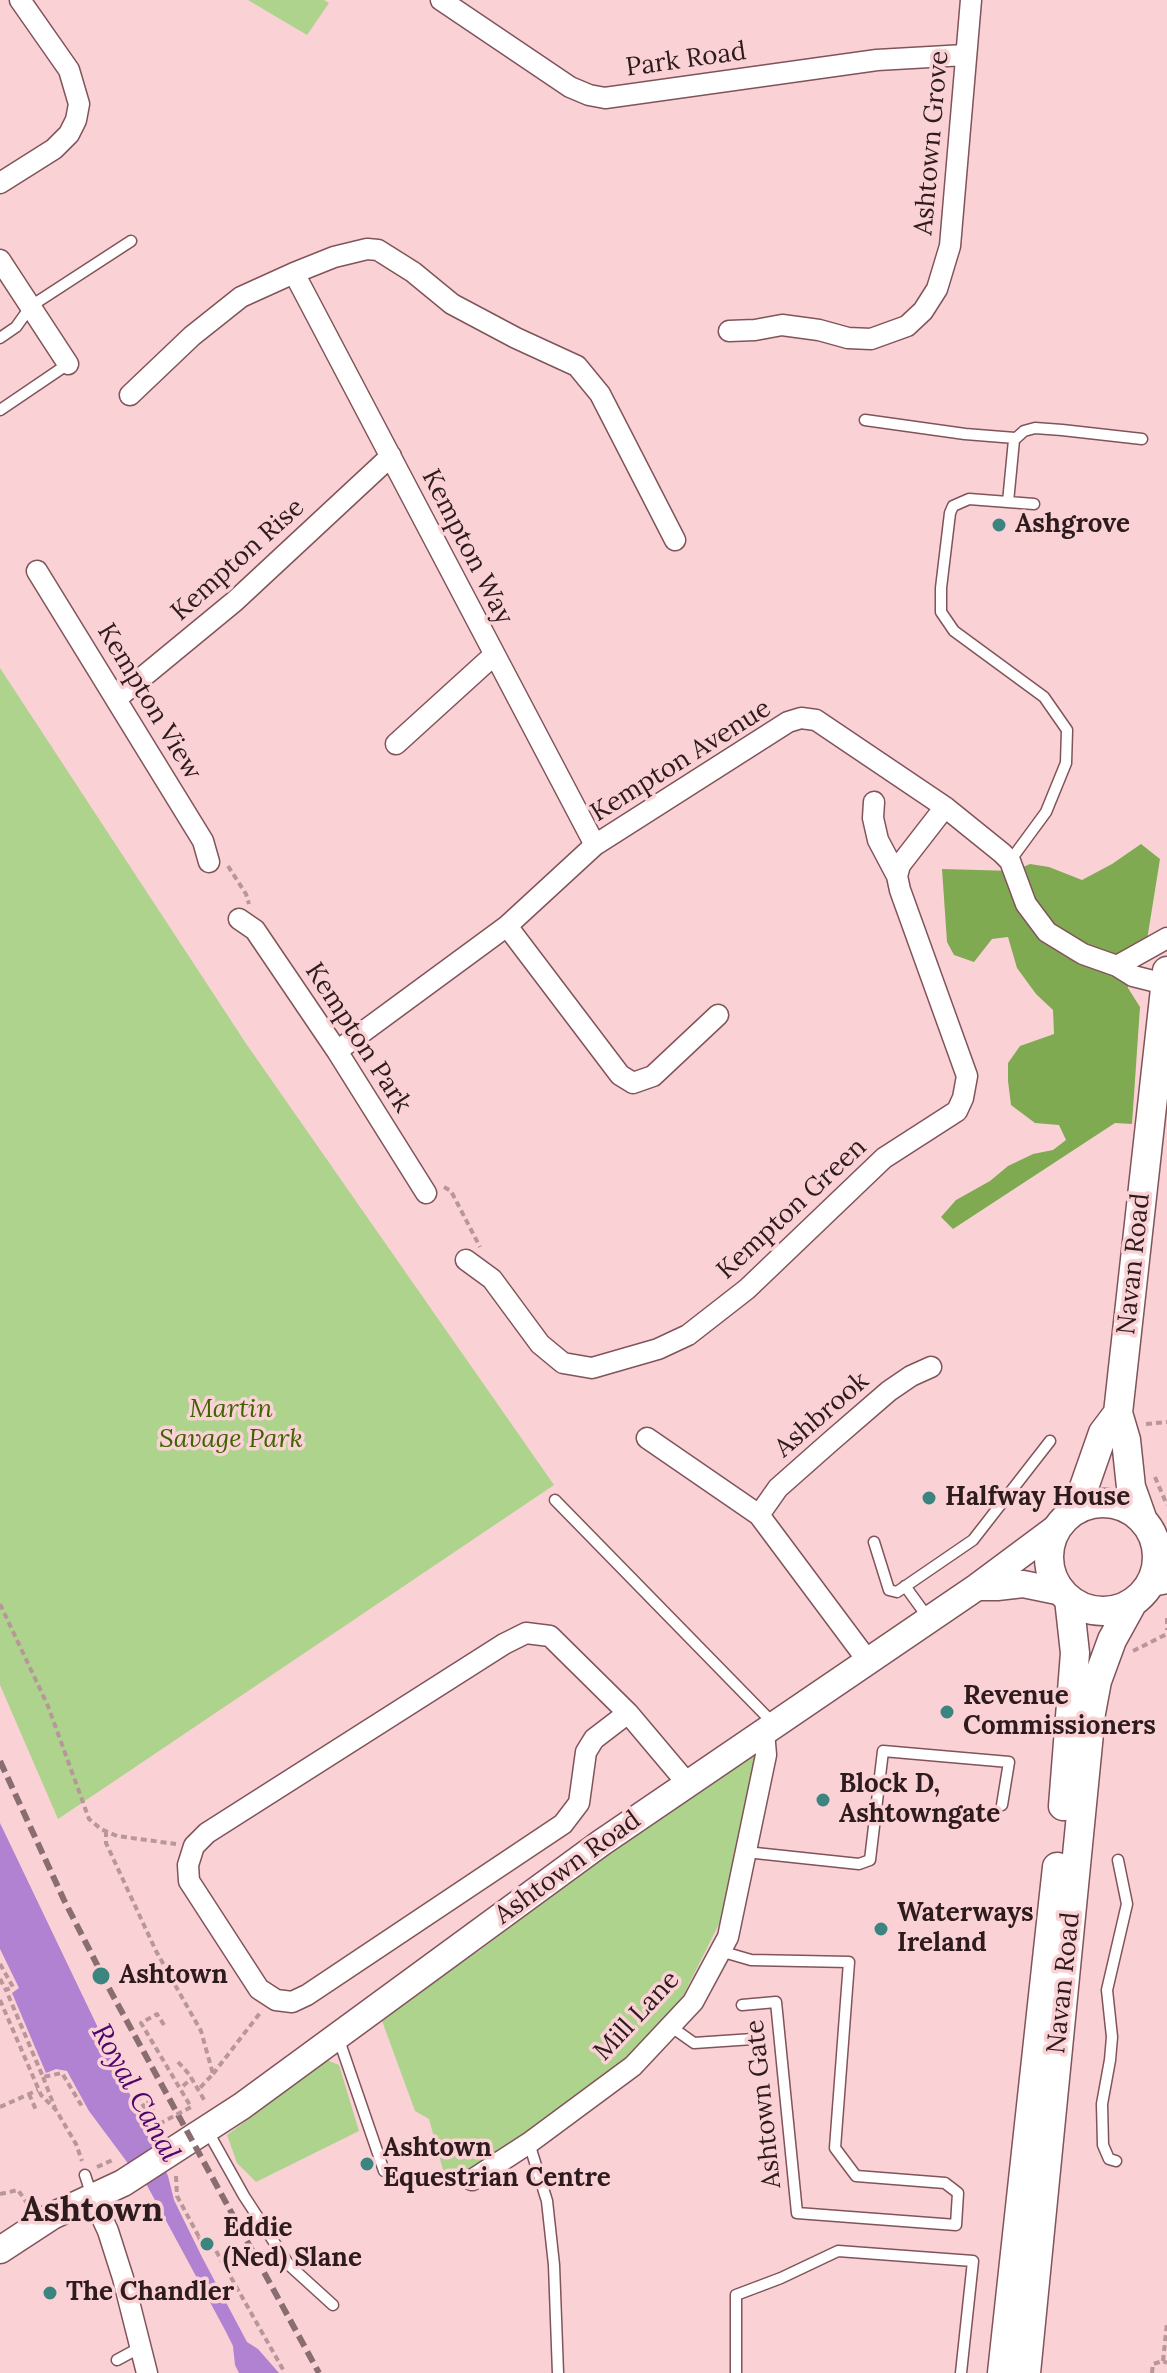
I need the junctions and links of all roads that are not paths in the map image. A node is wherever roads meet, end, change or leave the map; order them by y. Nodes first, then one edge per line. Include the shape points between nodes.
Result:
1 (20, 0) edge
2 (441, 0) edge
3 (971, 0) edge
4 (965, 55) junction
5 (0, 183) edge
6 (131, 241) dead end
7 (0, 260) edge
8 (294, 273) junction
9 (31, 306) junction
10 (729, 331) dead end
11 (0, 338) edge
12 (68, 364) joint
13 (130, 395) dead end
14 (0, 410) edge
15 (865, 420) dead end
16 (1015, 438) junction
17 (1142, 439) dead end
18 (391, 456) junction
19 (1008, 502) junction
20 (1034, 504) dead end
21 (675, 540) dead end
22 (37, 571) dead end
23 (494, 655) junction
24 (116, 699) junction
25 (396, 744) dead end
26 (874, 802) dead end
27 (945, 807) junction
28 (595, 845) junction
29 (1010, 861) junction
30 (209, 862) dead end
31 (897, 876) junction
32 (247, 924) road end
33 (507, 926) junction
34 (1167, 938) edge
35 (1117, 966) junction
36 (1166, 978) edge
37 (718, 1015) dead end
38 (337, 1051) junction
39 (426, 1193) dead end
40 (466, 1260) dead end
41 (931, 1367) dead end
42 (1130, 1418) junction
43 (647, 1438) dead end
44 (1050, 1441) dead end
45 (555, 1500) dead end
46 (759, 1515) junction
47 (1067, 1518) junction
48 (1155, 1537) edge
49 (874, 1542) dead end
50 (905, 1586) junction
51 (977, 1587) junction
52 (1150, 1589) edge
53 (1066, 1596) junction
54 (929, 1619) junction
55 (868, 1661) junction
56 (628, 1713) junction
57 (769, 1728) junction
58 (687, 1783) junction
59 (1002, 1805) dead end
60 (746, 1852) junction
61 (1118, 1860) dead end
62 (720, 1951) junction
63 (742, 2005) dead end
64 (670, 2026) junction
65 (337, 2036) junction
66 (753, 2039) dead end
67 (205, 2119) junction
68 (529, 2143) junction
69 (1116, 2161) dead end
70 (384, 2171) dead end
71 (472, 2180) dead end
72 (88, 2185) junction
73 (0, 2250) edge
74 (333, 2305) dead end
75 (141, 2347) junction
76 (117, 2360) dead end
77 (147, 2373) edge
78 (558, 2373) edge
79 (736, 2373) edge
80 (961, 2373) edge
81 (1002, 2373) edge
82 (1026, 2373) edge

1 - 5 street via 69,70 79,104 69,134 54,149
2 - 4 street, Park Road via 570,87 605,98 877,60
3 - 4 street, Ashtown Grove
4 - 10 street, Ashtown Grove via 950,246 937,289 923,311 907,326 871,339 782,325
6 - 9 lane
7 - 9 street
8 - 13 street via 241,297
8 - 18 street, Kempton Way
8 - 21 street via 356,251 378,250 452,304 577,366 600,394
9 - 11 lane
9 - 12 street
12 - 14 lane
15 - 16 lane
16 - 17 lane via 1035,428
16 - 19 lane
18 - 23 street, Kempton Way
18 - 24 street, Kempton Rise via 235,601
19 - 20 lane
19 - 29 lane via 969,499 953,506 941,612 954,631 1044,697 1067,730 1066,763 1046,812
22 - 24 street, Kempton View
23 - 25 street
23 - 28 street, Kempton Way
24 - 30 street, Kempton View via 203,841
26 - 31 street, Kempton Green via 878,840
27 - 28 street, Kempton Avenue via 816,720 801,718
27 - 29 street, Kempton Avenue
27 - 31 street
28 - 33 street, Kempton Avenue
29 - 35 street, Kempton Avenue via 1026,904 1047,932 1083,954
31 - 40 street, Kempton Green via 967,1076 957,1111 884,1158 747,1289 688,1335 658,1349 592,1368 563,1363 540,1344 492,1279
32 - 38 street, Kempton Park
33 - 37 street via 620,1075 633,1083 653,1076
33 - 38 street, Kempton Avenue
34 - 35 street
35 - 36 street, Kempton Avenue via 1133,976
36 - 42 main road, Navan Road
38 - 39 street, Kempton Park
41 - 46 street, Ashbrook via 889,1391 778,1488
42 - 47 main road, Navan Road via 1103,1433
42 - 48 main road, Navan Road via 1126,1440 1131,1487
43 - 46 street
44 - 50 lane via 973,1540
45 - 57 lane
46 - 55 street
47 - 48 main road via 1091,1503 1106,1502 1124,1506
47 - 51 street, Ashtown Road
47 - 53 main road via 1049,1554 1053,1578
48 - 52 main road via 1157,1562
49 - 50 lane via 889,1590
50 - 54 lane
51 - 53 street, Ashtown Road via 1023,1584
51 - 54 street, Ashtown Road
52 - 53 main road via 1122,1608 1099,1611
52 - 82 main road, Navan Road via 1112,1640 1091,1713
53 - 81 main road, Navan Road via 1075,1653
54 - 55 street, Ashtown Road
55 - 57 street, Ashtown Road
56 - 56 street via 594,1739 586,1752 579,1803 563,1824 292,2002 276,2000 259,1989 189,1881 194,1846 207,1833 526,1633 550,1636
56 - 58 street
57 - 58 street, Ashtown Road
57 - 60 street, Mill Lane
58 - 65 street, Ashtown Road
59 - 60 lane via 1009,1762 883,1751 870,1860 859,1864
60 - 62 street, Mill Lane via 728,1937
61 - 69 lane via 1127,1904 1107,1990 1112,2037 1102,2104 1103,2145 1109,2159
62 - 63 lane, Ashtown Gate via 751,1960 849,1962 835,2148 856,2176 945,2183 958,2193 956,2225 797,2213 776,2002
62 - 64 street, Mill Lane via 693,2002
64 - 66 lane via 694,2043
64 - 68 street, Mill Lane via 633,2066
65 - 67 street, Ashtown Road
65 - 70 lane
67 - 72 street, Ashtown Road via 135,2175
67 - 74 lane via 244,2196 289,2265
68 - 71 street, Mill Lane
68 - 78 lane via 548,2214
72 - 73 street
72 - 75 street via 108,2231
75 - 76 lane
75 - 77 street
79 - 80 lane via 736,2295 838,2251 973,2261

